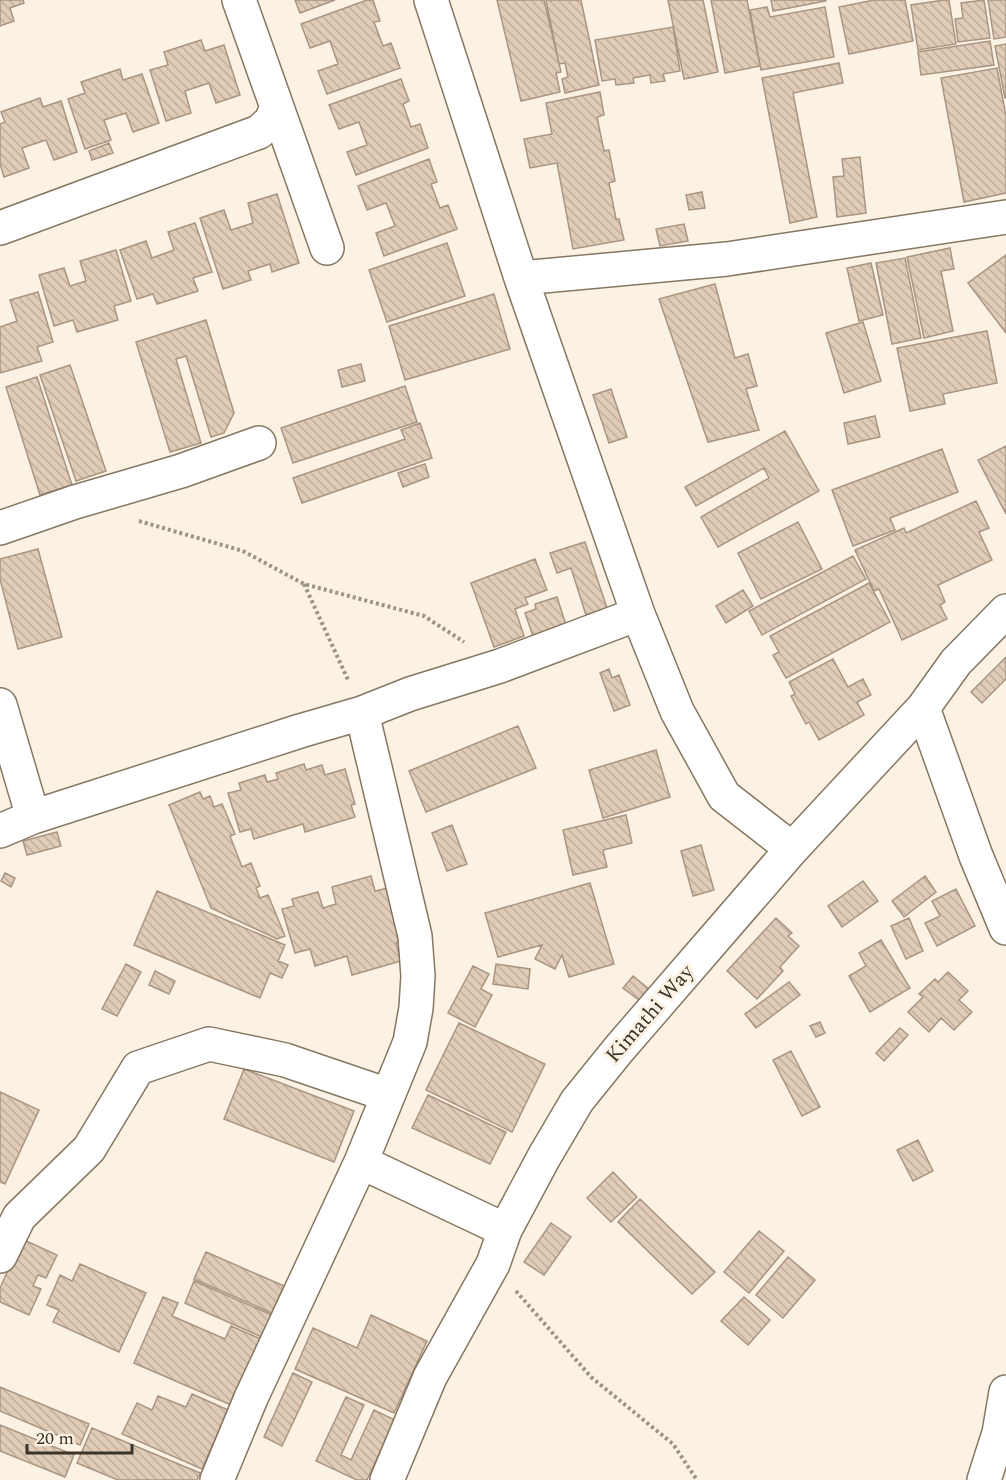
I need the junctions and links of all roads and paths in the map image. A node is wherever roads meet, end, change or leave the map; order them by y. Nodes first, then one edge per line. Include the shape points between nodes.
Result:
1 (239, 0) edge
2 (431, 0) edge
3 (277, 107) junction
4 (1006, 217) edge
5 (0, 228) edge
6 (327, 248) dead end
7 (521, 278) junction
8 (259, 443) dead end
9 (131, 518) dead end
10 (0, 528) edge
11 (304, 584) junction
12 (1006, 611) edge
13 (638, 614) junction
14 (500, 666) junction
15 (0, 705) edge
16 (923, 708) junction
17 (362, 713) junction
18 (33, 817) junction
19 (0, 831) edge
20 (792, 849) junction
21 (1006, 928) edge
22 (388, 1095) junction
23 (361, 1162) junction
24 (505, 1230) junction
25 (0, 1256) edge
26 (493, 1264) junction
27 (1006, 1392) edge
28 (217, 1480) edge
29 (387, 1480) edge
30 (697, 1480) edge
31 (984, 1480) edge

1 - 3 street
2 - 7 street
3 - 5 street via 259,132
3 - 6 street
4 - 7 street via 727,259
7 - 13 street
8 - 10 street
9 - 11 path via 243,551
11 - 14 path via 424,616
11 - 17 path
12 - 16 street, Kimathi Way via 956,662
13 - 14 street
13 - 20 street via 678,711 724,796
14 - 17 street
15 - 18 street
16 - 20 street, Kimathi Way
16 - 21 street
17 - 18 street
17 - 22 street via 415,936 418,976 410,1042
18 - 19 street
20 - 24 street, Kimathi Way via 577,1101
22 - 23 street
22 - 25 street via 285,1060 209,1044 138,1068 89,1149 19,1217
23 - 24 street
23 - 28 street
24 - 26 street, Kimathi Way
26 - 29 street, Kimathi Way via 430,1377
26 - 30 path via 591,1377 673,1444
27 - 31 street via 999,1434

